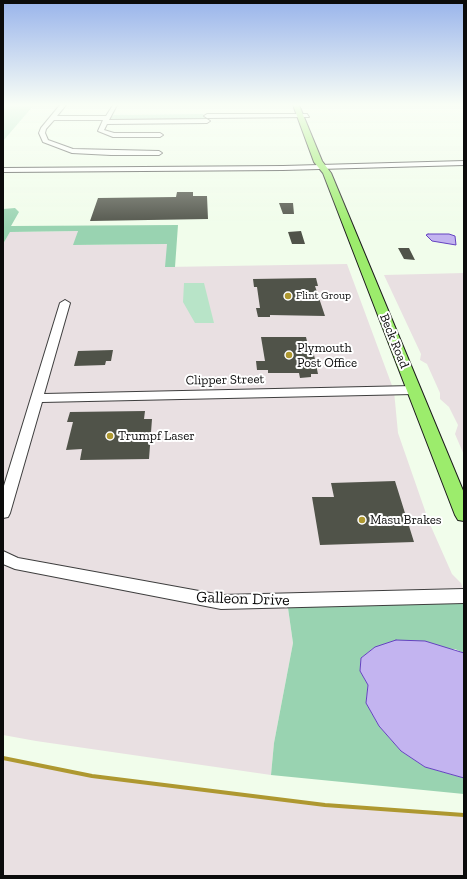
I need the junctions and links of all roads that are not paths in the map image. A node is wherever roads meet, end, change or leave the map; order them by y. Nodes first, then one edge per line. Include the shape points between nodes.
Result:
1 (42, 146) edge
2 (148, 146) edge
3 (159, 146) edge
4 (313, 146) edge
5 (464, 163) edge
6 (324, 168) junction
7 (156, 169) junction
8 (3, 170) edge
9 (65, 303) dead end
10 (413, 390) junction
11 (38, 398) junction
12 (3, 513) edge
13 (464, 514) edge
14 (3, 557) edge
15 (464, 596) edge

1 - 2 street via 47,150 111,153
3 - 7 street
4 - 6 main road, Beck Road via 318,162
5 - 6 street
6 - 7 street
6 - 10 main road, Beck Road
7 - 8 street
9 - 11 street
10 - 11 street, Clipper Street
10 - 13 main road, Beck Road
11 - 12 street
14 - 15 street, Galleon Drive via 15,562 221,602

